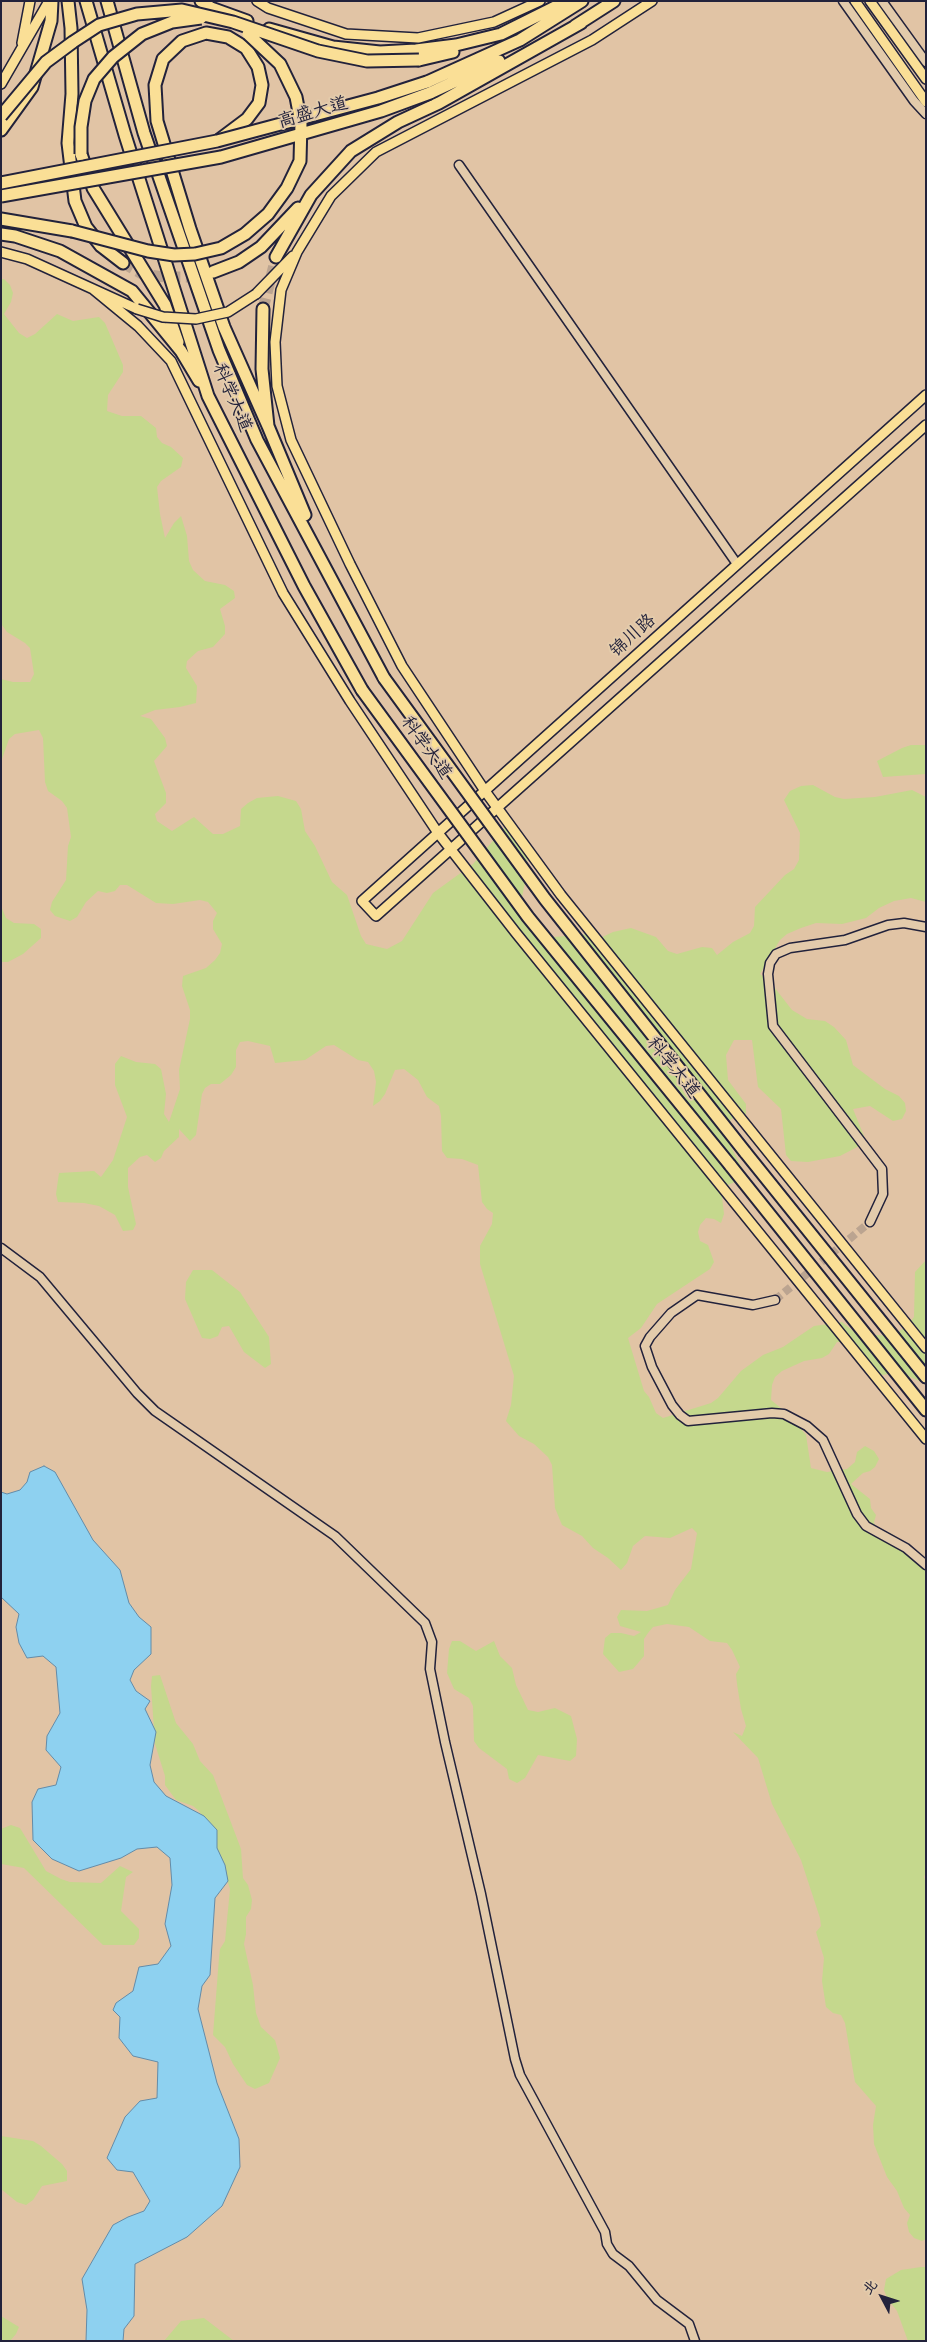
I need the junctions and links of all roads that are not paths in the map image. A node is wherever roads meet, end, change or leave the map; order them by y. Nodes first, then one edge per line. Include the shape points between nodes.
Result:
1 (30, 1) edge
2 (51, 1) edge
3 (68, 1) edge
4 (86, 1) edge
5 (107, 1) edge
6 (258, 1) edge
7 (540, 1) edge
8 (568, 1) edge
9 (582, 1) edge
10 (614, 1) edge
11 (652, 1) edge
12 (843, 1) edge
13 (855, 1) edge
14 (870, 1) edge
15 (882, 1) edge
16 (207, 9) edge
17 (581, 23) junction
18 (501, 34) junction
19 (18, 58) junction
20 (926, 62) edge
21 (926, 79) edge
22 (1, 84) edge
23 (429, 88) junction
24 (926, 102) edge
25 (926, 114) edge
26 (1, 116) edge
27 (1, 130) edge
28 (217, 141) junction
29 (459, 165) dead end
30 (1, 182) edge
31 (311, 195) junction
32 (1, 196) edge
33 (1, 219) edge
34 (1, 234) edge
35 (1, 252) edge
36 (297, 252) junction
37 (276, 257) tunnel mouth
38 (123, 263) tunnel mouth
39 (213, 272) tunnel mouth
40 (93, 289) junction
41 (264, 310) tunnel mouth
42 (181, 351) junction
43 (926, 395) edge
44 (208, 396) junction
45 (926, 425) edge
46 (268, 426) junction
47 (737, 564) junction
48 (330, 574) junction
49 (485, 790) junction
50 (497, 807) junction
51 (438, 832) junction
52 (451, 849) junction
53 (926, 927) edge
54 (870, 1222) tunnel mouth
55 (1, 1248) edge
56 (775, 1300) tunnel mouth
57 (926, 1348) edge
58 (926, 1377) edge
59 (926, 1410) edge
60 (926, 1439) edge
61 (926, 1566) edge
62 (695, 2341) edge

1 - 19 main road
2 - 19 main road via 37,20
2 - 27 highway via 51,21 32,87
3 - 38 highway via 72,94 68,143 75,201 86,227 101,246
4 - 44 highway, 科学大道
5 - 48 highway, 科学大道 via 144,133 219,350 257,440
6 - 7 main road via 268,8 346,34 418,38 494,22
8 - 18 highway
9 - 23 highway, 高盛大道 via 520,40
10 - 17 highway, 高盛大道
11 - 36 main road via 592,40 376,152 331,196
12 - 25 street
13 - 24 main road
14 - 21 main road
15 - 20 street
16 - 18 highway via 333,47 380,52 456,45
16 - 18 highway, bridge via 233,22 328,53 367,61 419,60 458,51
16 - 26 highway, bridge via 138,14 100,25 46,62
16 - 33 highway, bridge via 248,34 280,64 296,97 301,123 300,161 287,188 268,214 222,248 174,255 148,252 72,231
16 - 42 highway, bridge via 142,34 113,57 94,79 81,126 81,154 93,188 164,305
17 - 23 highway, 高盛大道
17 - 31 highway via 351,151
19 - 22 main road
23 - 28 highway, 高盛大道, bridge via 378,98
23 - 32 highway, 高盛大道, bridge via 381,111 221,157
28 - 30 highway, 高盛大道, bridge
28 - 46 highway via 247,119 259,103 262,85 258,67 246,48 228,37 206,33 182,41 162,59 155,85 157,121 224,327
29 - 47 street
31 - 37 highway
31 - 39 highway via 260,247 239,262
34 - 42 highway via 60,251 132,291
35 - 40 main road via 27,259
36 - 40 main road, bridge via 256,294 228,312 196,319 163,317
36 - 49 main road, 科学大道 via 281,290 275,342 277,386 291,440 402,666
40 - 51 main road, 科学大道 via 138,326 171,361 283,593 350,701
41 - 46 highway via 262,369
42 - 44 highway
43 - 47 main road, 锦川路
44 - 59 highway, 科学大道, bridge via 304,586 362,690 528,916
45 - 50 main road
46 - 48 highway
47 - 49 main road, 锦川路
48 - 58 highway, 科学大道, bridge via 384,678 545,900
49 - 50 main road, 科学大道
49 - 51 main road, 锦川路
50 - 52 main road
50 - 57 main road, 科学大道 via 567,902
51 - 52 main road, 科学大道
51 - 52 main road, 锦川路 via 362,901 376,916
52 - 60 main road, 科学大道
53 - 54 street via 904,923 845,940 790,948 776,954 770,963 768,974 773,1026 882,1169 883,1194
55 - 62 street via 40,1278 155,1411 336,1536 425,1622 432,1642 430,1669 445,1742 520,2075 605,2232 610,2249 657,2300 689,2324
56 - 61 street via 754,1305 697,1295 671,1313 645,1346 672,1405 688,1420 772,1413 784,1414 807,1426 823,1440 857,1514 866,1526 906,1548

